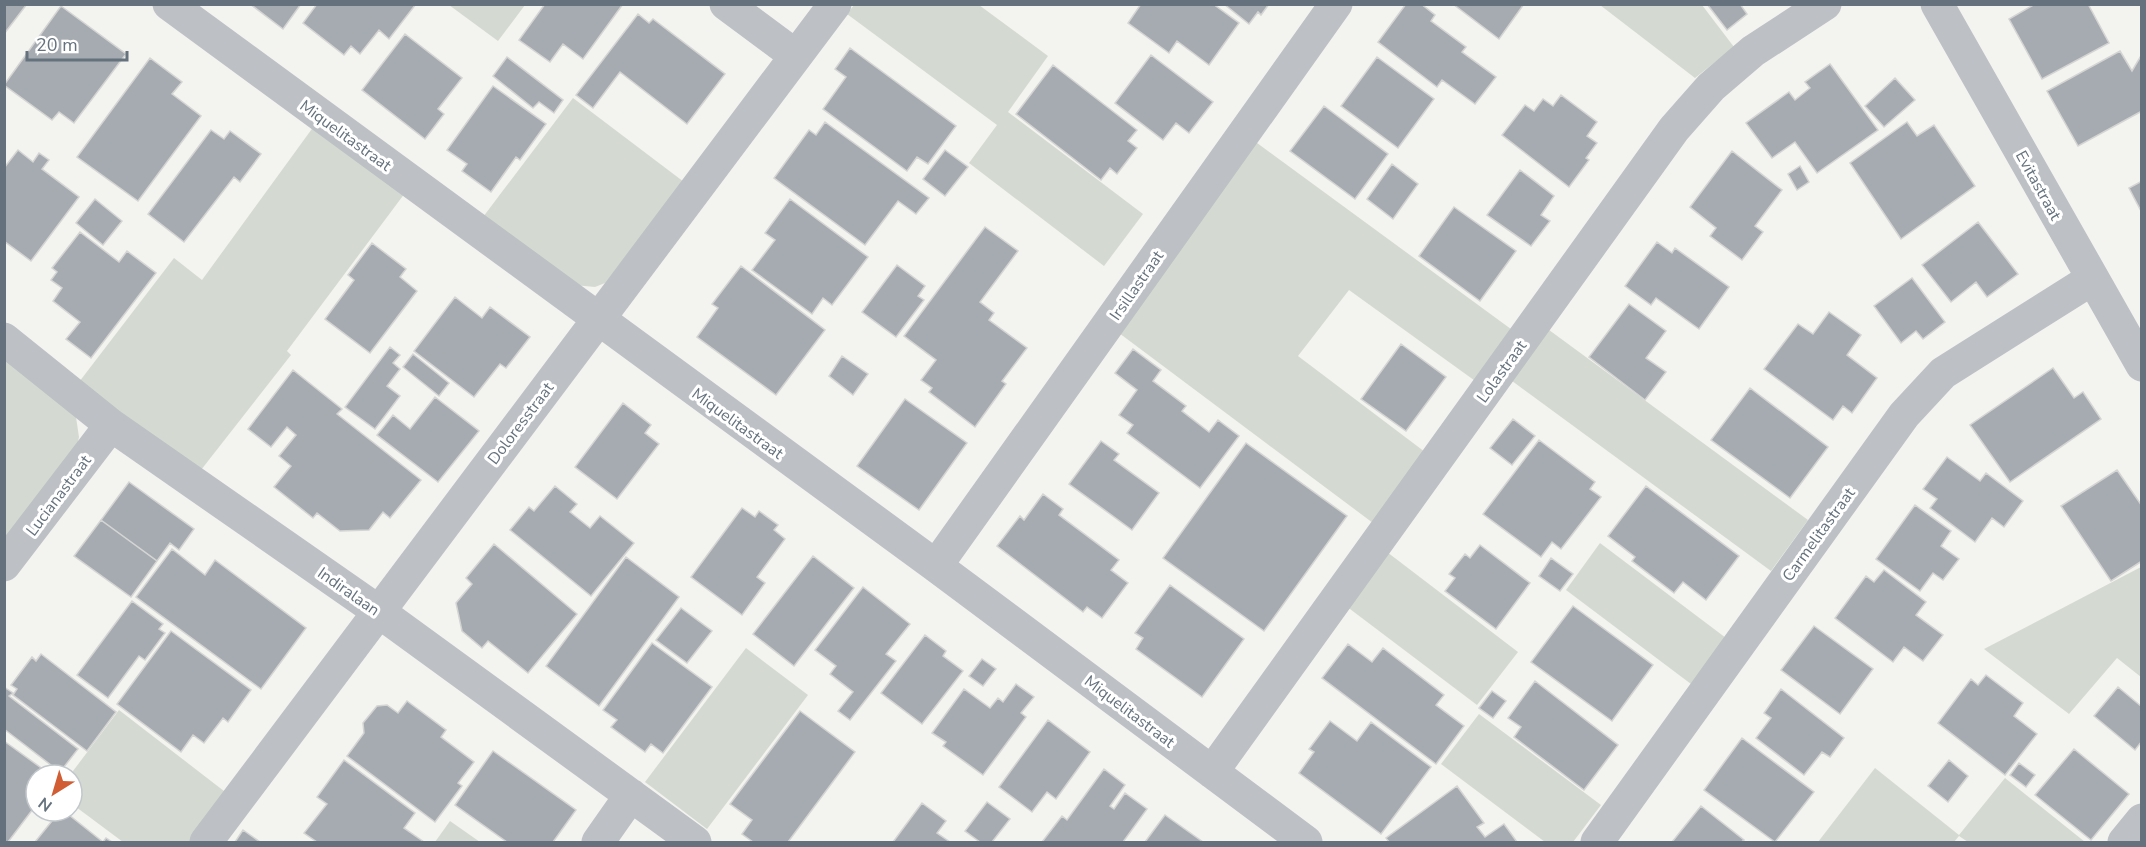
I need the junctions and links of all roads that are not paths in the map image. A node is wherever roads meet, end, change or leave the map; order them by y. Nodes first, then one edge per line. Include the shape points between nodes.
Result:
1 (169, 4) edge
2 (726, 4) edge
3 (835, 4) edge
4 (1336, 4) edge
5 (1825, 4) edge
6 (1937, 4) edge
7 (796, 56) junction
8 (2091, 279) junction
9 (598, 321) junction
10 (4, 339) edge
11 (2142, 364) edge
12 (111, 425) junction
13 (4, 566) edge
14 (936, 566) junction
15 (378, 611) junction
16 (1212, 772) junction
17 (631, 795) junction
18 (2142, 820) edge
19 (206, 843) edge
20 (598, 843) edge
21 (695, 843) edge
22 (1306, 843) edge
23 (1597, 843) edge
24 (2124, 843) edge

1 - 9 street, Miquelitastraat
2 - 7 street
3 - 7 street, Doloresstraat
4 - 14 street, Irsillastraat
5 - 16 street, Lolastraat via 1753,51 1712,87 1674,129
6 - 8 street, Evitastraat
7 - 9 street, Doloresstraat
8 - 11 street, Evitastraat
8 - 23 street, Carmelitastraat via 1943,373 1904,416
9 - 14 street, Miquelitastraat
9 - 15 street, Doloresstraat
10 - 12 street, Indiralaan
12 - 13 street, Lucianastraat
12 - 15 street, Indiralaan
14 - 16 street, Miquelitastraat
15 - 17 street, Indiralaan
15 - 19 street, Doloresstraat
16 - 22 street, Miquelitastraat
17 - 20 street
17 - 21 street, Indiralaan
18 - 24 street

